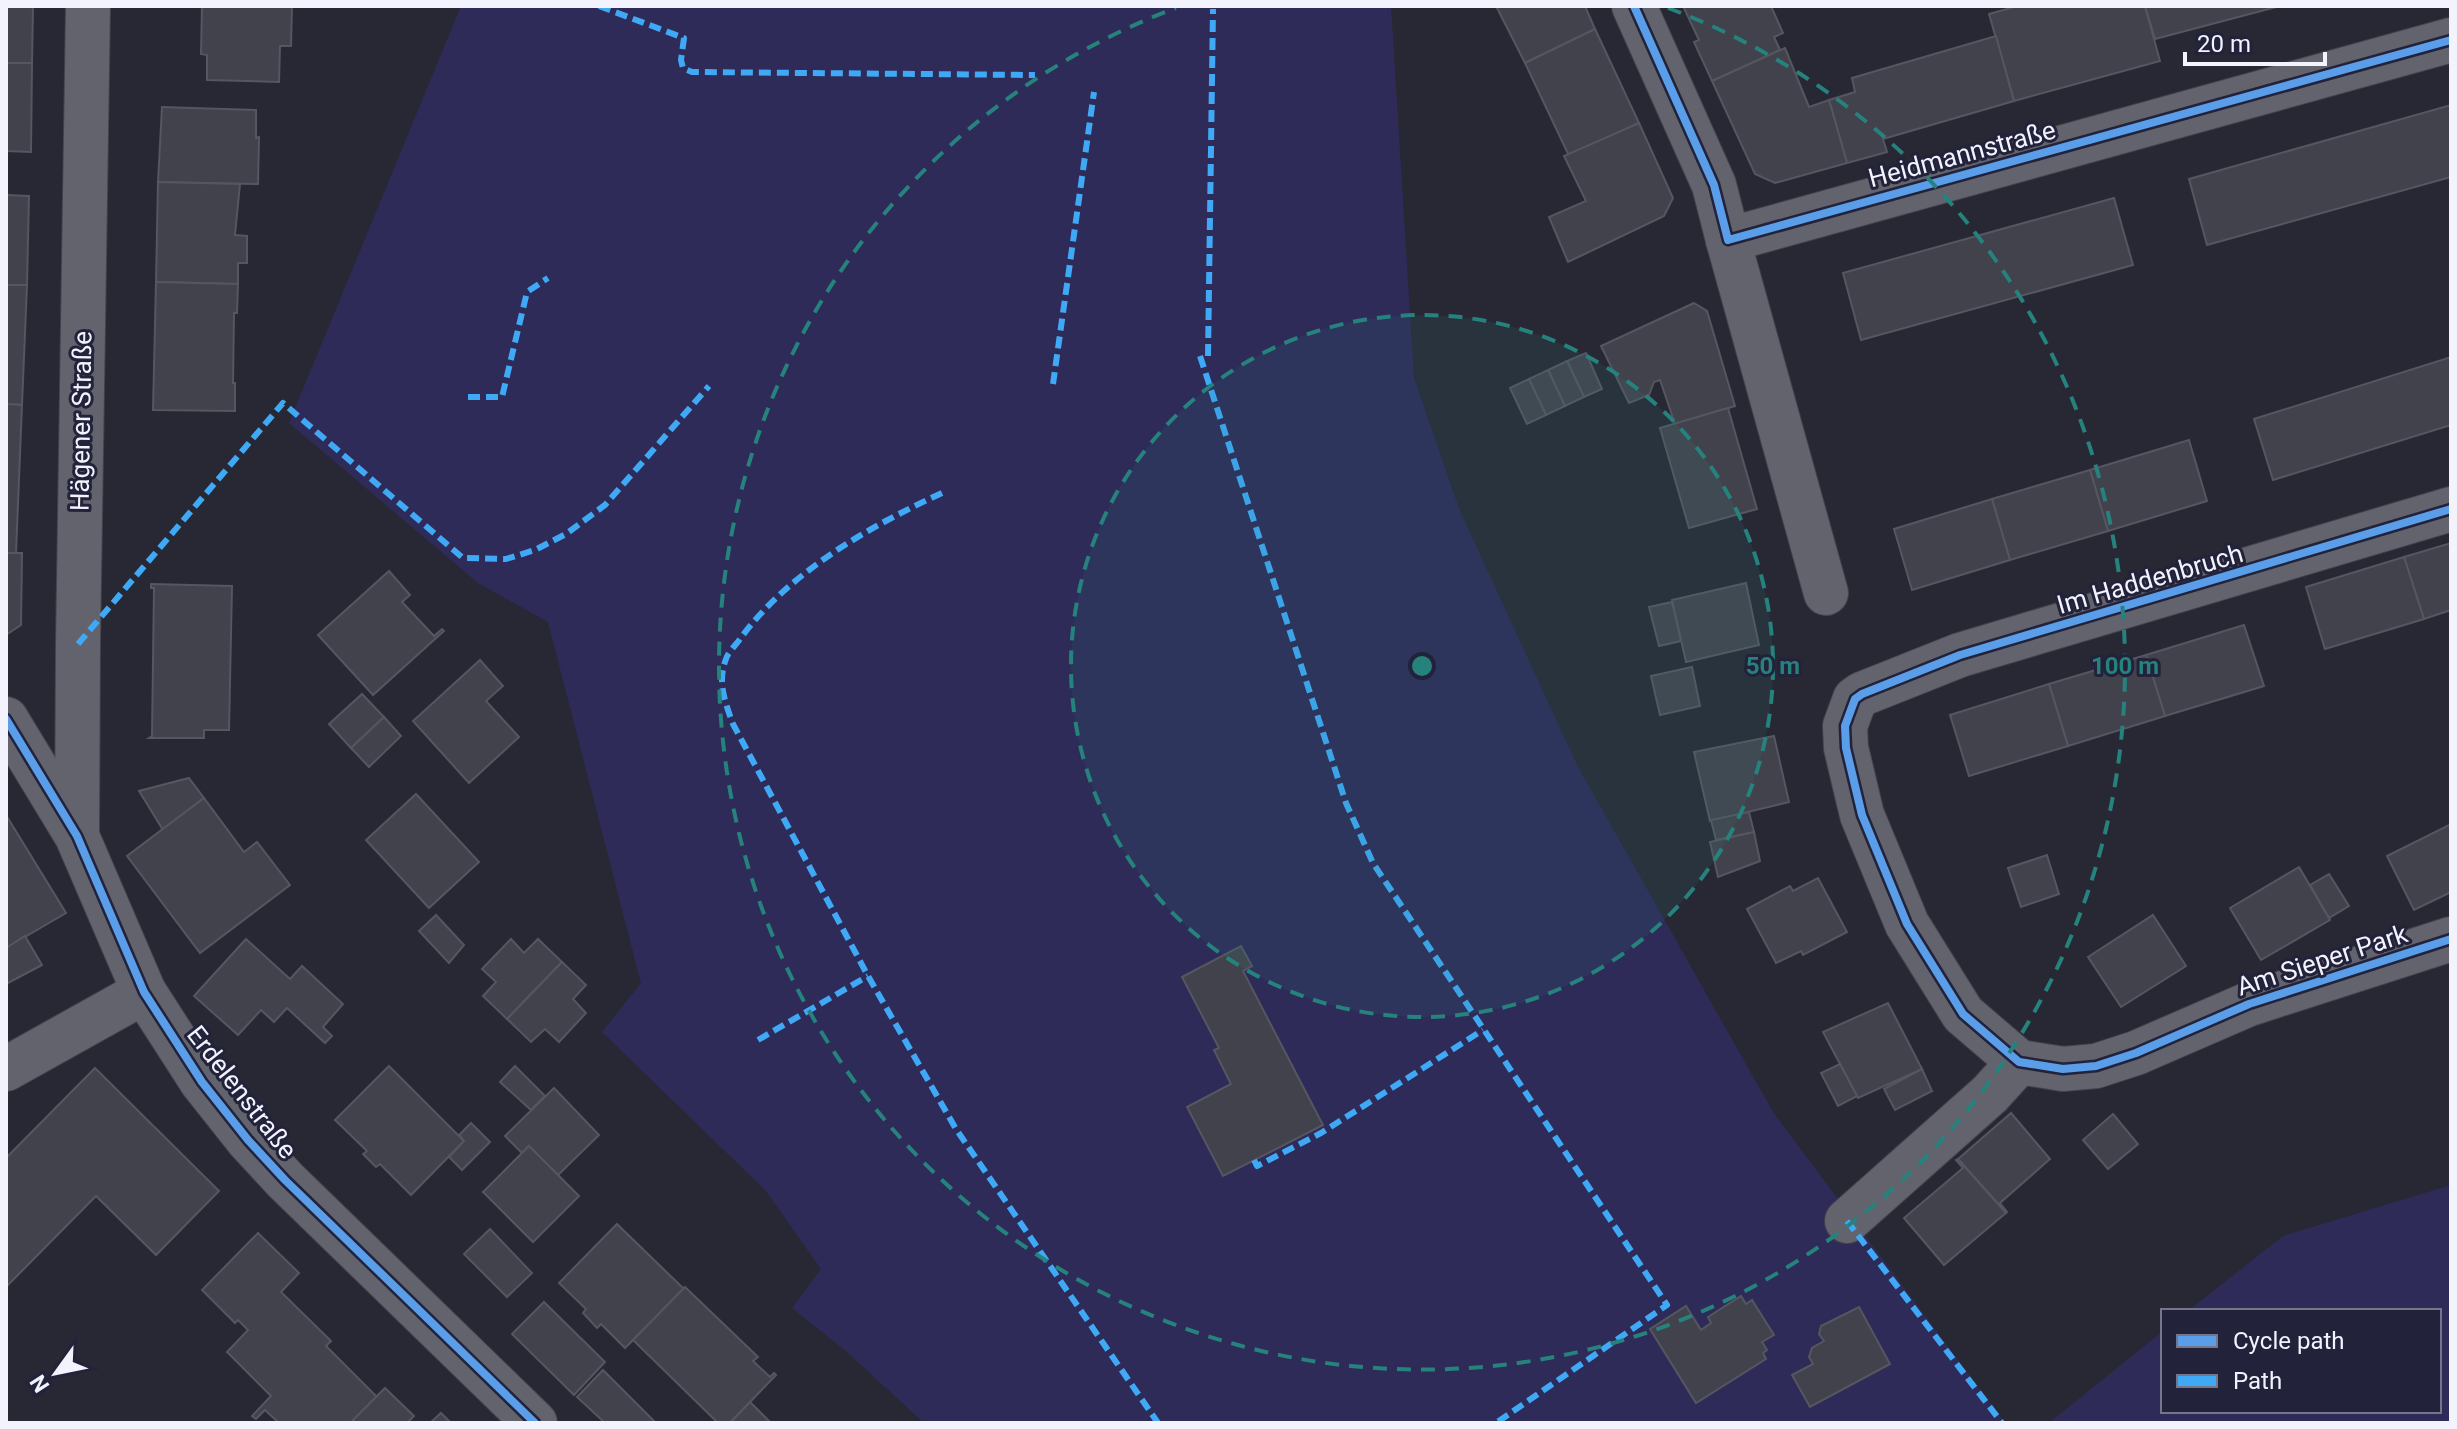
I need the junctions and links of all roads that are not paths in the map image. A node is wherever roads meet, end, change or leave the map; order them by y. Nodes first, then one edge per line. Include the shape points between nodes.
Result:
1 (88, 6) edge
2 (1634, 6) edge
3 (2451, 40) edge
4 (1728, 240) junction
5 (2451, 509) edge
6 (1826, 593) dead end
7 (6, 719) edge
8 (77, 836) junction
9 (2451, 939) edge
10 (144, 992) junction
11 (2019, 1062) junction
12 (6, 1069) edge
13 (1847, 1221) dead end
14 (535, 1423) edge

1 - 8 street, Hägener Straße
2 - 4 street via 1714,185
3 - 4 street, Heidmannstraße
4 - 6 street
5 - 11 street, Im Haddenbruch via 1960,655 1855,699 1845,726 1846,748 1862,815 1907,924 1963,1014
7 - 8 street, Erdelenstraße
8 - 10 street, Erdelenstraße
9 - 11 street, Am Sieper Park via 2249,1004 2096,1066 2063,1069
10 - 12 street
10 - 14 street, Erdelenstraße via 202,1082 248,1140
11 - 13 street

